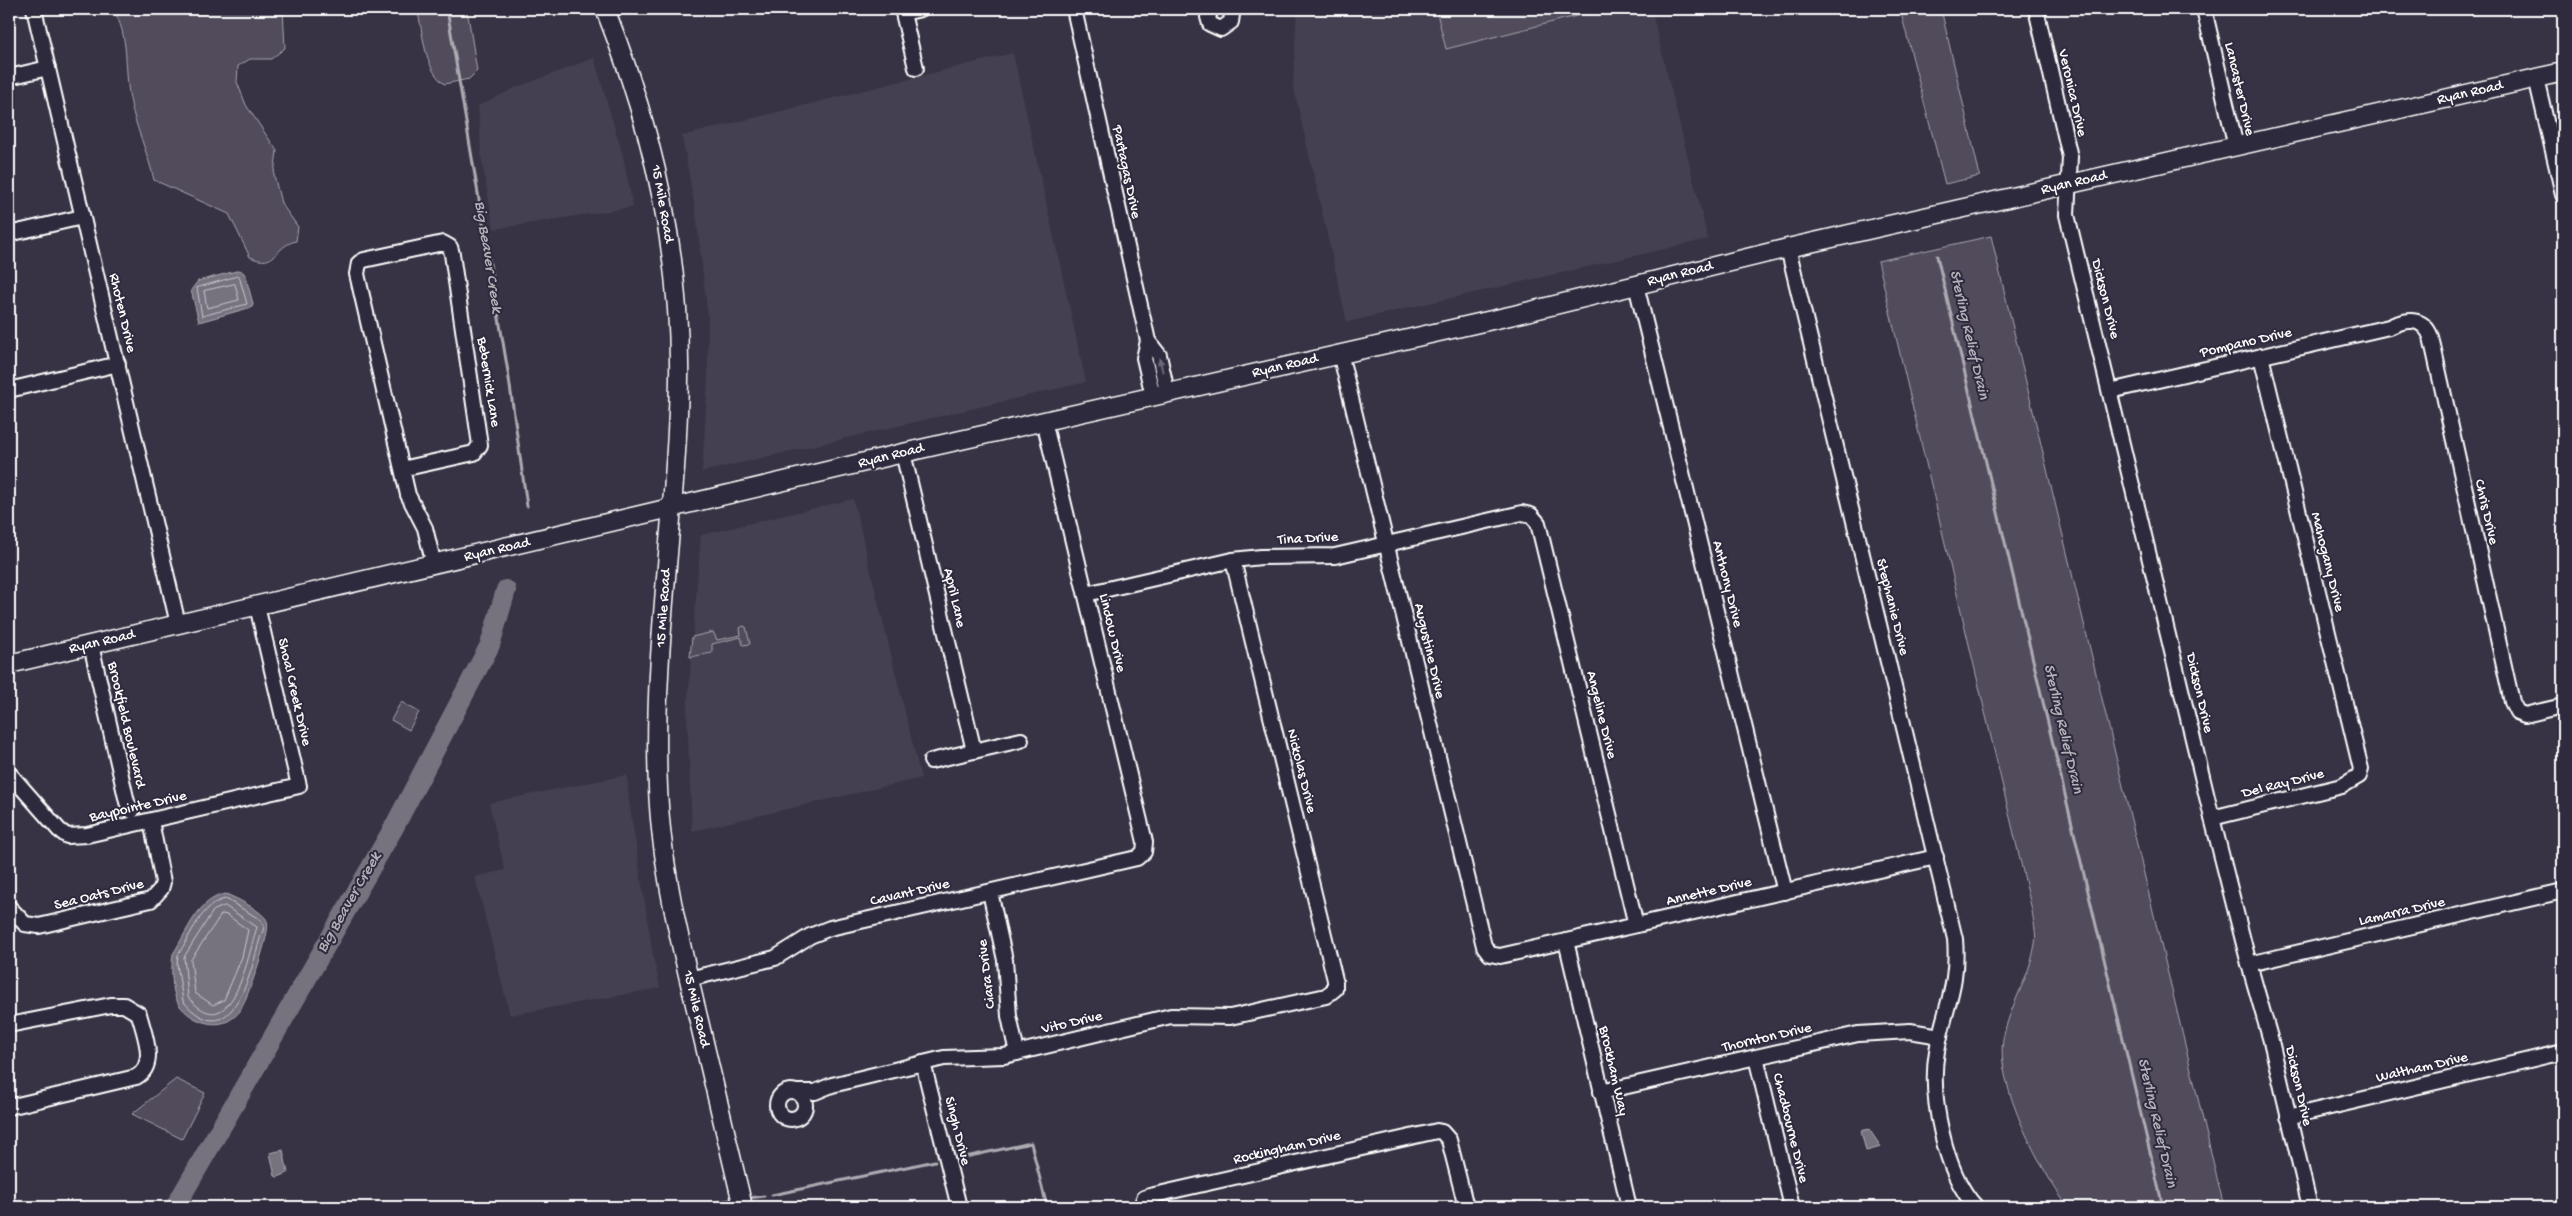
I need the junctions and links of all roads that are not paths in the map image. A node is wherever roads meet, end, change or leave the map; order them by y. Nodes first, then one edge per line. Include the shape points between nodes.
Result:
1 (34, 9) edge
2 (605, 9) edge
3 (921, 9) edge
4 (1074, 9) edge
5 (1211, 9) edge
6 (1229, 9) edge
7 (2036, 9) edge
8 (2204, 9) edge
9 (903, 11) edge
10 (48, 68) junction
11 (916, 68) dead end
12 (2563, 72) edge
13 (9, 78) edge
14 (2536, 78) junction
15 (2236, 146) junction
16 (2068, 184) junction
17 (2563, 194) edge
18 (82, 217) junction
19 (9, 234) edge
20 (1788, 248) junction
21 (1636, 285) junction
22 (2389, 327) joint
23 (1340, 353) junction
24 (2261, 356) junction
25 (118, 364) junction
26 (9, 390) edge
27 (2110, 391) junction
28 (1160, 394) junction
29 (1044, 421) junction
30 (903, 453) junction
31 (402, 469) junction
32 (670, 509) junction
33 (1531, 515) joint
34 (1387, 545) junction
35 (1233, 560) junction
36 (434, 565) junction
37 (1086, 594) junction
38 (257, 606) junction
39 (178, 624) junction
40 (91, 645) junction
41 (9, 664) edge
42 (2563, 706) edge
43 (1021, 740) dead end
44 (974, 751) junction
45 (931, 761) dead end
46 (9, 773) edge
47 (2359, 776) joint
48 (299, 786) joint
49 (132, 811) dead end
50 (2212, 818) junction
51 (150, 821) junction
52 (1144, 852) joint
53 (1936, 857) junction
54 (2563, 891) edge
55 (990, 892) junction
56 (1785, 892) junction
57 (9, 907) edge
58 (1636, 925) junction
59 (1566, 941) junction
60 (1490, 954) joint
61 (2249, 964) junction
62 (688, 979) junction
63 (1335, 989) joint
64 (9, 1025) edge
65 (1940, 1036) junction
66 (2563, 1052) edge
67 (1017, 1053) junction
68 (1756, 1057) junction
69 (923, 1062) junction
70 (797, 1092) junction
71 (815, 1092) junction
72 (1601, 1092) junction
73 (9, 1107) edge
74 (805, 1108) junction
75 (2288, 1116) junction
76 (1141, 1204) edge
77 (743, 1207) edge
78 (959, 1207) edge
79 (1466, 1207) edge
80 (1630, 1207) edge
81 (1792, 1207) edge
82 (1976, 1207) edge
83 (2310, 1207) edge

1 - 10 street, Rhoten Drive
2 - 32 main road, 15 Mile Road via 642,113 659,179 668,232 678,328 679,378
3 - 9 street
4 - 28 street, Partagas Drive via 1148,341 1144,358
5 - 6 street via 1210,24 1221,29 1231,22
7 - 16 street, Veronica Drive via 2070,157
8 - 15 street, Lancaster Drive
9 - 11 street
10 - 13 street
10 - 18 street, Rhoten Drive
12 - 14 main road, Ryan Road
14 - 15 main road, Ryan Road
14 - 17 street
15 - 16 main road, Ryan Road
16 - 20 main road, Ryan Road
16 - 27 street, Dickson Drive via 2067,212
18 - 19 street
18 - 25 street, Rhoten Drive
20 - 21 main road, Ryan Road
20 - 53 street, Stephanie Drive
21 - 23 main road, Ryan Road
21 - 56 street, Anthony Drive
22 - 24 street, Pompano Drive
22 - 42 street, Chris Drive via 2404,320 2420,321 2428,328 2431,337 2512,702 2517,712 2525,715
23 - 28 main road, Ryan Road
23 - 34 street, Augustine Drive
24 - 27 street, Pompano Drive
24 - 47 street, Mahogany Drive via 2361,769
25 - 26 street
25 - 39 street, Rhoten Drive
27 - 50 street, Dickson Drive
28 - 29 main road, Ryan Road
29 - 30 main road, Ryan Road
29 - 37 street, Lindow Drive
30 - 32 main road, Ryan Road
30 - 44 street, April Lane
31 - 31 street, Bebernick Lane via 356,270 364,260 443,243 450,247 452,254 480,445 474,453
31 - 36 street, Bebernick Lane via 410,501 425,528
32 - 36 main road, Ryan Road
32 - 62 main road, 15 Mile Road via 658,692 658,790 666,868
33 - 34 street, Tina Drive via 1522,513
33 - 58 street, Angeline Drive via 1538,523
34 - 35 street, Tina Drive via 1326,557
34 - 60 street, Augustine Drive via 1484,946
35 - 37 street, Tina Drive
35 - 63 street, Nickolas Drive via 1336,980
36 - 38 main road, Ryan Road
37 - 52 street, Lindow Drive via 1146,842
38 - 39 main road, Ryan Road
38 - 48 street, Shoal Creek Drive
39 - 40 main road, Ryan Road
40 - 41 main road, Ryan Road
40 - 49 street, Brookfield Boulevard via 127,802
43 - 44 street
44 - 45 street
46 - 51 street, Baypointe Drive via 67,836 87,835
47 - 50 street, Del Ray Drive via 2342,786
48 - 51 street, Baypointe Drive
50 - 61 street, Dickson Drive
51 - 57 street, Sea Oats Drive via 163,882 151,900 39,926 25,924
52 - 55 street, Cavant Drive via 1137,858
53 - 56 street, Annette Drive
53 - 65 street, Stephanie Drive via 1955,939 1956,975
54 - 61 street, Lamarra Drive
55 - 62 street, Cavant Drive via 825,930 775,958
55 - 67 street, Ciara Drive via 1005,960 1009,1016
56 - 58 street, Annette Drive
58 - 59 street, Annette Drive
59 - 60 street, Annette Drive via 1500,956
59 - 72 street, Brockham Way
61 - 75 street, Dickson Drive
62 - 77 main road, 15 Mile Road
63 - 67 street, Vito Drive via 1326,996 1230,1017 1171,1016
64 - 73 street via 124,1005 139,1014 149,1057 148,1065 136,1078
65 - 68 street, Thornton Drive via 1910,1030 1872,1032
65 - 82 street, Stephanie Drive via 1935,1080 1939,1112 1957,1179
66 - 75 street, Waltham Drive
67 - 69 street, Vito Drive
68 - 72 street, Thornton Drive
68 - 81 street, Chadbourne Drive
69 - 71 street, Vito Drive
69 - 78 street, Singh Drive
70 - 71 street, Vito Drive
70 - 74 street via 804,1099
70 - 74 street, Vito Drive via 783,1094 777,1102 778,1111 784,1118 793,1119
71 - 74 street
72 - 80 street, Brockham Way
75 - 83 street, Dickson Drive
76 - 79 street, Rockingham Drive via 1144,1198 1159,1193 1433,1131 1442,1132 1449,1140

